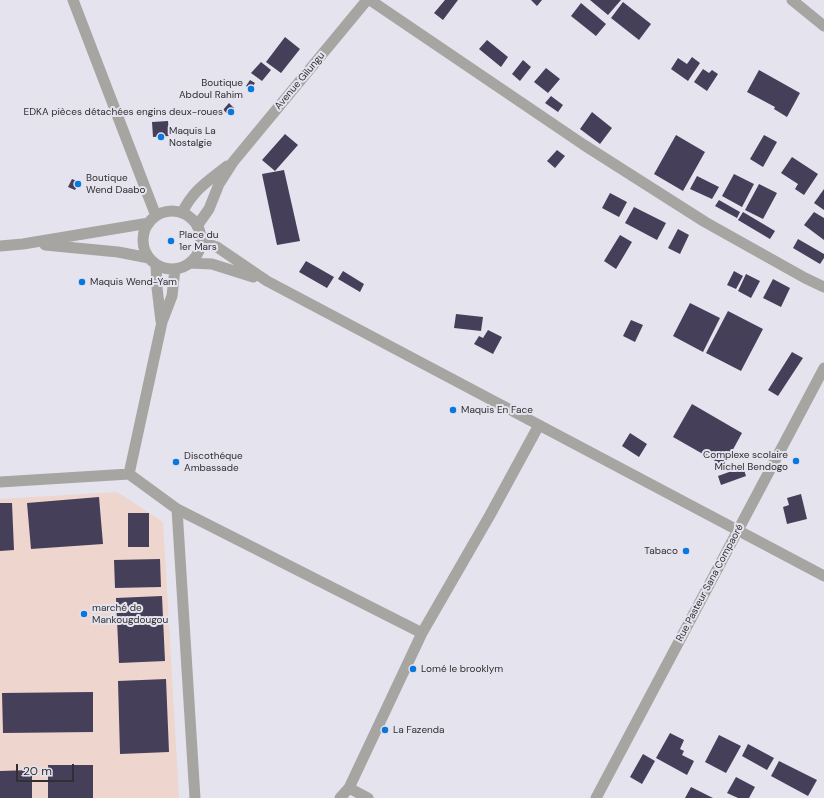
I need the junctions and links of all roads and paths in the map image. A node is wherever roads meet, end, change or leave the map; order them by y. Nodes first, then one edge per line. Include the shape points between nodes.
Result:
1 (73, 0) edge
2 (369, 0) edge
3 (792, 0) edge
4 (824, 26) edge
5 (233, 162) junction
6 (182, 213) junction
7 (153, 219) junction
8 (197, 226) junction
9 (201, 242) junction
10 (23, 244) junction
11 (0, 246) edge
12 (152, 261) junction
13 (190, 263) junction
14 (175, 268) junction
15 (267, 281) junction
16 (824, 287) edge
17 (162, 322) junction
18 (824, 368) edge
19 (539, 425) junction
20 (129, 474) junction
21 (0, 482) edge
22 (177, 509) junction
23 (738, 530) junction
24 (824, 576) edge
25 (422, 633) junction
26 (349, 788) junction
27 (195, 798) edge
28 (340, 798) edge
29 (368, 798) edge
30 (596, 798) edge

1 - 7 street
2 - 5 street, Avenue Gilungu
2 - 16 street via 584,145 698,218
3 - 4 street
5 - 6 street via 203,184 188,200
5 - 8 street via 219,184 209,209
6 - 7 street via 168,212
6 - 8 street via 191,218
7 - 10 street
7 - 12 street via 144,235 144,247
8 - 9 street
9 - 13 street via 198,253
9 - 15 street via 217,247
10 - 11 street
10 - 12 street via 59,245 118,252
12 - 14 street via 169,269
12 - 17 street
13 - 14 street
13 - 15 street via 212,264
14 - 17 street via 172,296
15 - 19 street
17 - 20 street
18 - 23 street, Rue Pasteur Sana Compaoré
19 - 23 street
19 - 25 street
20 - 21 street
20 - 22 street
22 - 25 street
22 - 27 street
23 - 24 street
23 - 30 street, Rue Pasteur Sana Compaoré
25 - 26 street
26 - 28 street
26 - 29 street

